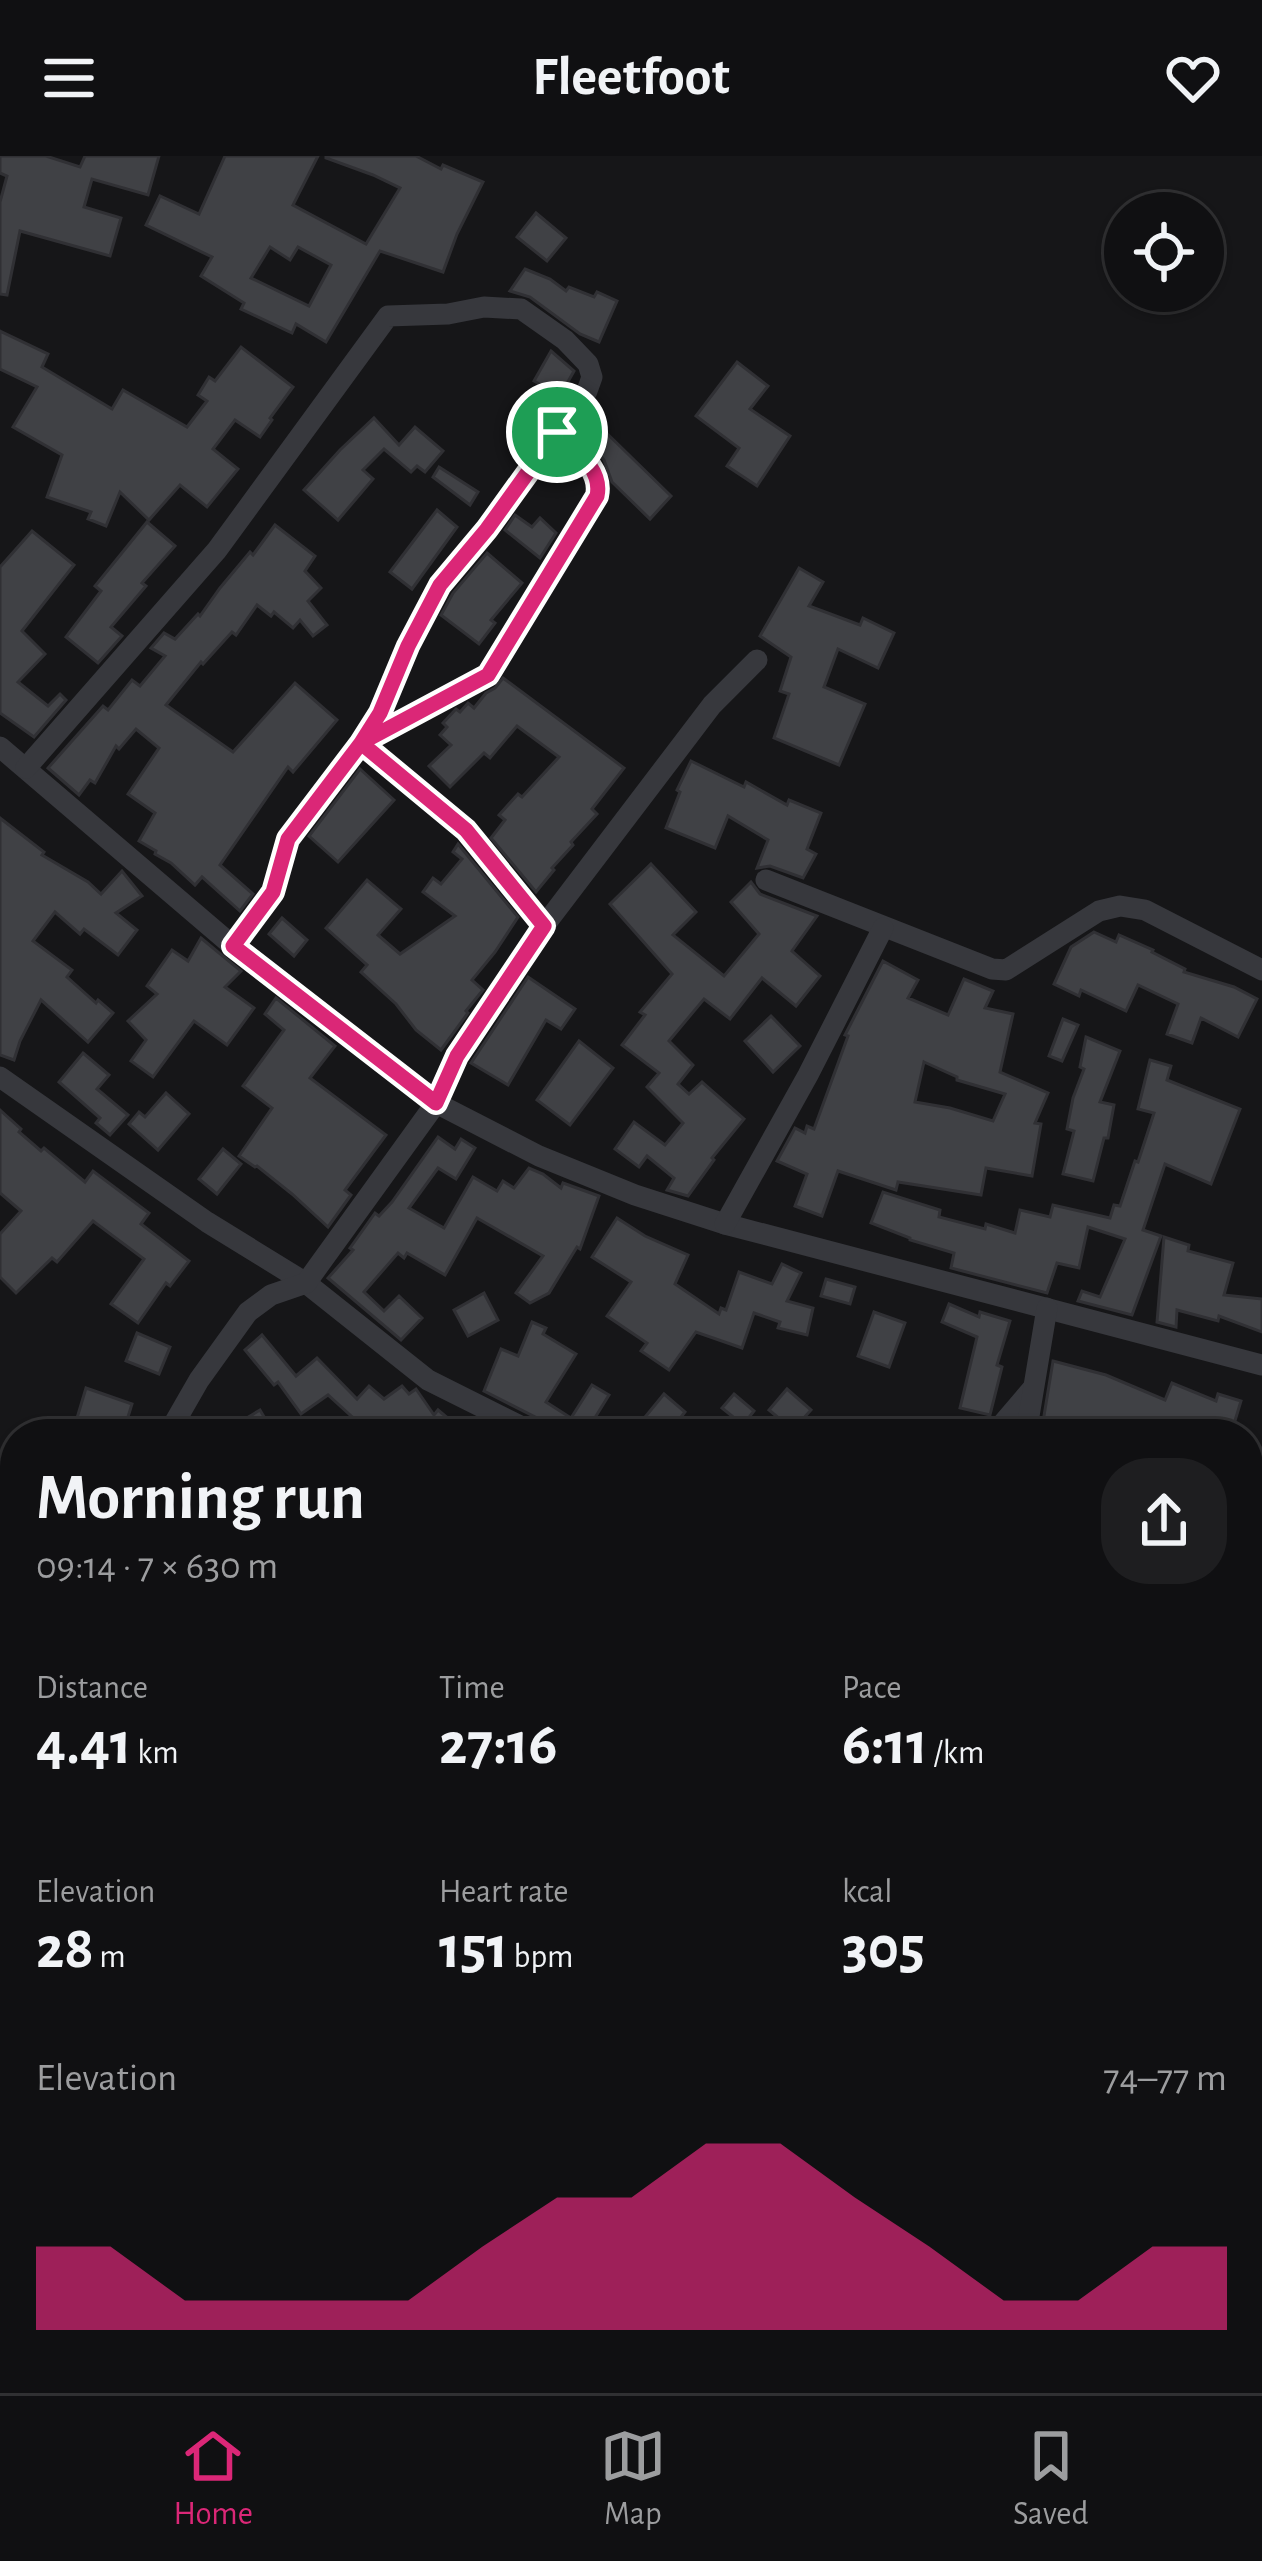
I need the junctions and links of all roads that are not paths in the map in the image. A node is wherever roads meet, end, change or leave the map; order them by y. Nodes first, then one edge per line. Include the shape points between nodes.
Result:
1 (557, 432) junction
2 (757, 660) dead end
3 (361, 743) junction
4 (0, 747) edge
5 (26, 768) junction
6 (766, 880) dead end
7 (544, 926) junction
8 (883, 928) junction
9 (233, 946) junction
10 (1262, 970) edge
11 (0, 1077) edge
12 (436, 1103) junction
13 (725, 1224) junction
14 (306, 1283) junction
15 (1047, 1308) junction
16 (1262, 1365) edge
17 (1033, 1387) junction
18 (178, 1419) edge
19 (506, 1419) edge
20 (1006, 1419) edge
21 (1028, 1419) edge

1 - 3 street via 440,585
1 - 3 street via 595,472 597,496 488,675
1 - 5 street via 592,377 565,340 521,308 388,316 217,550
2 - 7 street via 712,705
3 - 7 street via 466,830
3 - 9 street via 288,839 273,892
4 - 5 street
5 - 9 street
6 - 8 street
7 - 12 street via 457,1056
8 - 10 street via 1006,970 1120,906 1144,910
8 - 13 street
9 - 12 street
11 - 14 street
12 - 13 street via 539,1156
12 - 14 street
13 - 15 street
14 - 18 street via 248,1312
14 - 19 street via 428,1380
15 - 16 street
15 - 17 street
17 - 20 street
17 - 21 street

